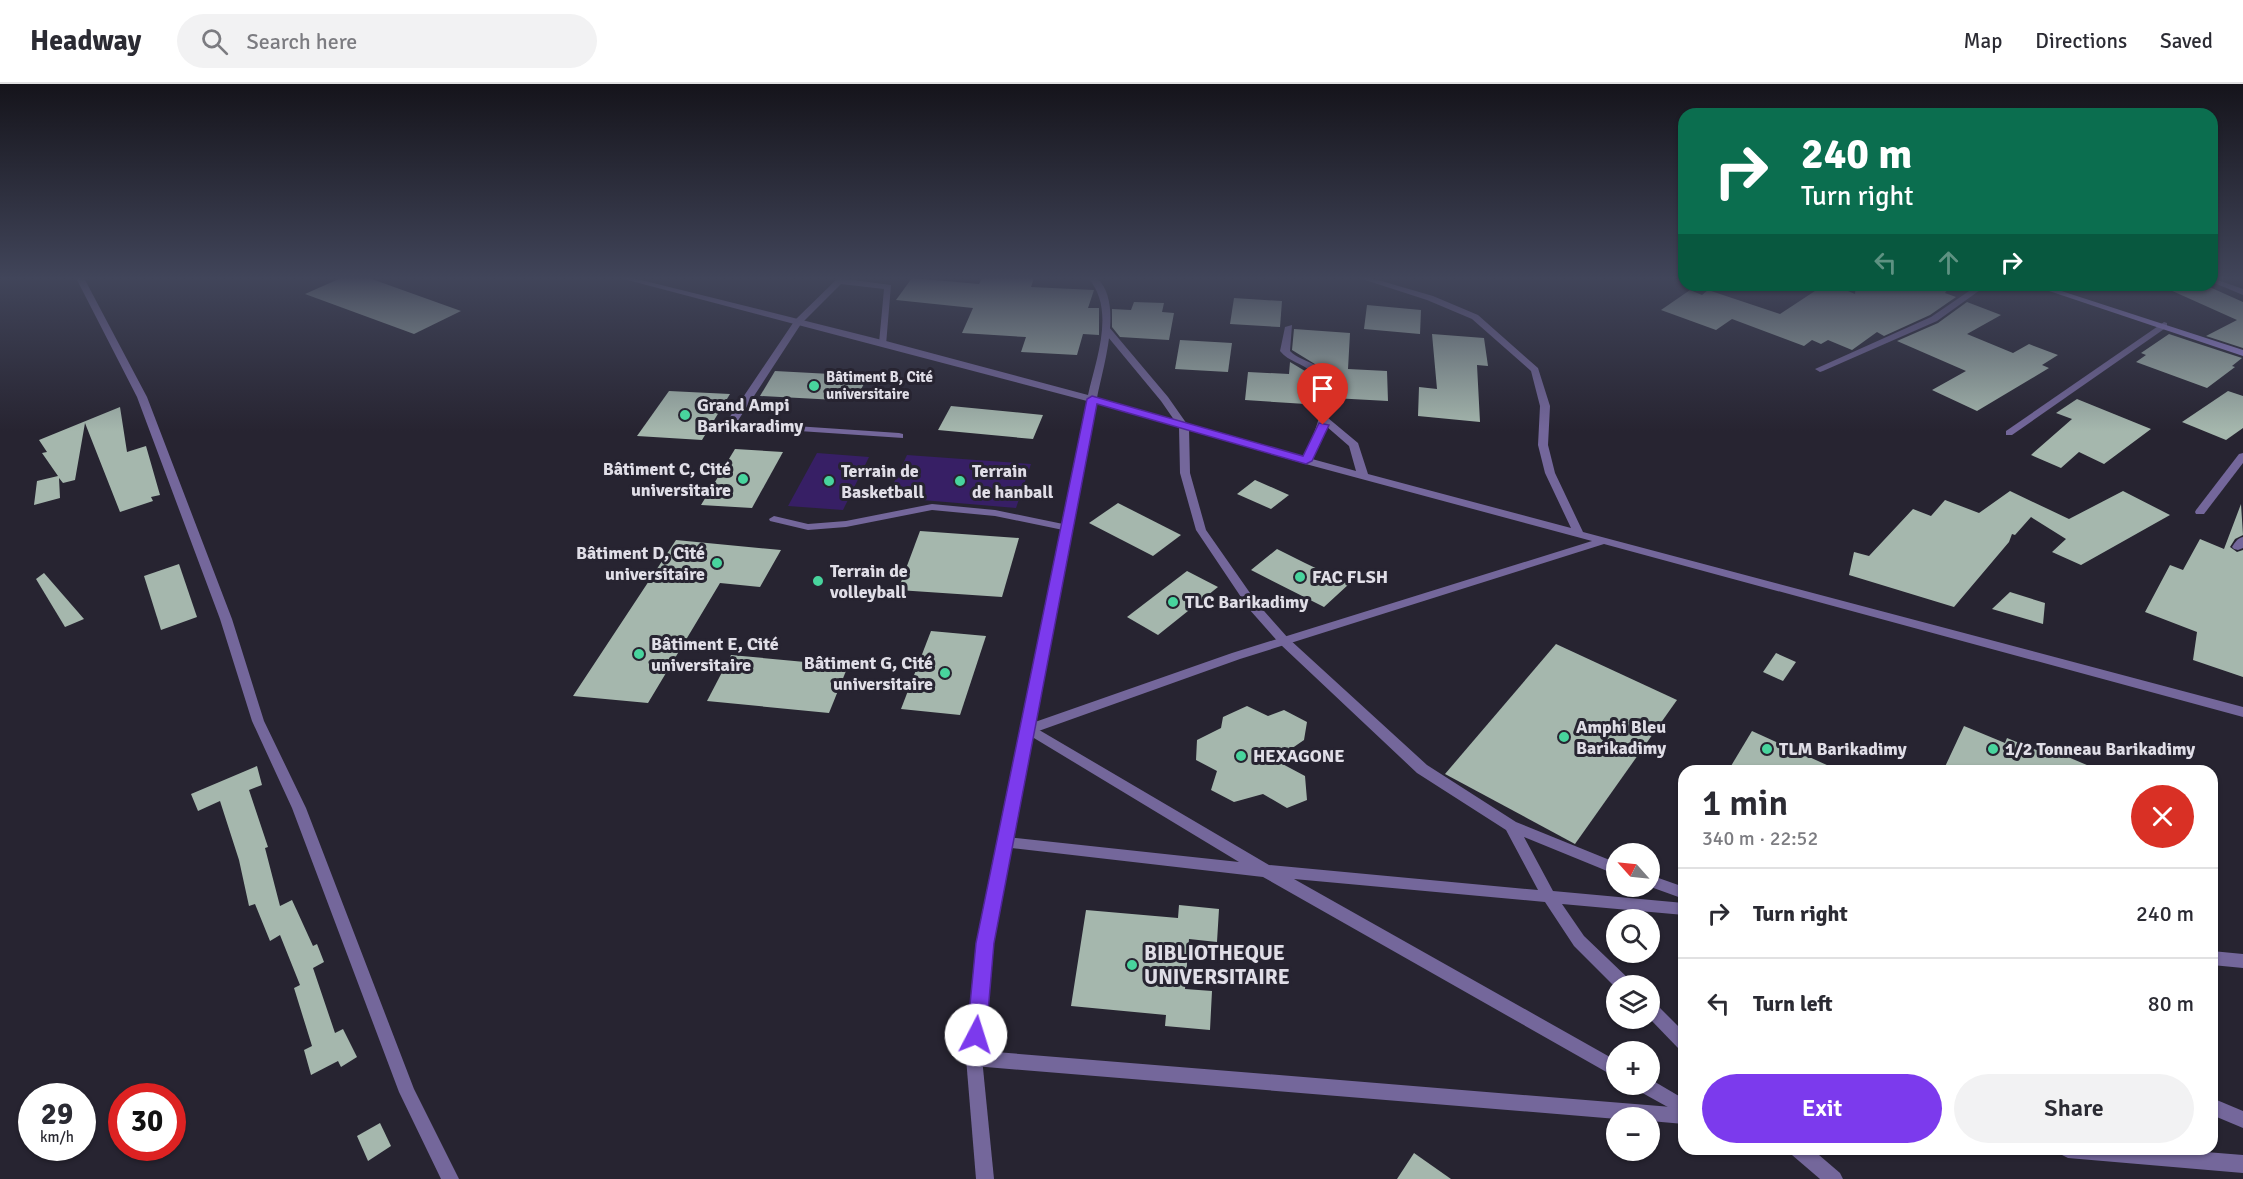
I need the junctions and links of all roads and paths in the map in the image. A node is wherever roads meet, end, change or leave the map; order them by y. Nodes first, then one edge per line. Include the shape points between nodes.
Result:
1 (107, 329) edge
2 (793, 329) edge
3 (827, 329) edge
4 (885, 329) edge
5 (1106, 329) joint
6 (1289, 329) edge
7 (1489, 329) edge
8 (1911, 329) edge
9 (2160, 329) edge
10 (2173, 329) edge
11 (884, 343) junction
12 (2243, 353) edge
13 (1820, 369) dead end
14 (1092, 399) junction
15 (1324, 420) junction
16 (1184, 427) junction
17 (2009, 433) dead end
18 (899, 436) dead end
19 (2243, 456) edge
20 (1306, 461) junction
21 (1363, 476) junction
22 (2200, 512) dead end
23 (774, 519) dead end
24 (1068, 528) junction
25 (1578, 532) junction
26 (1607, 540) junction
27 (1284, 641) junction
28 (2243, 712) edge
29 (1029, 729) junction
30 (1511, 826) junction
31 (1007, 843) junction
32 (1606, 865) edge
33 (1266, 871) junction
34 (1660, 885) edge
35 (1678, 891) edge
36 (1549, 897) junction
37 (1678, 908) edge
38 (2218, 959) edge
39 (2243, 961) edge
40 (1614, 975) edge
41 (1660, 1019) edge
42 (1678, 1037) edge
43 (974, 1058) junction
44 (1606, 1064) edge
45 (1660, 1094) edge
46 (1678, 1104) edge
47 (2218, 1109) edge
48 (1678, 1116) edge
49 (2243, 1120) edge
50 (1805, 1155) edge
51 (2138, 1155) edge
52 (2243, 1164) edge
53 (450, 1179) edge
54 (985, 1179) edge
55 (1834, 1179) edge

1 - 53 street via 142,397 226,619 258,721 299,808 407,1092
2 - 18 street via 730,424
3 - 11 street
4 - 11 street
5 - 14 street
5 - 16 street
6 - 15 street via 1285,351 1290,358 1317,371 1323,383
7 - 25 street via 1535,370 1545,406 1543,445 1547,464
8 - 13 street
9 - 17 street
10 - 12 street
11 - 14 street
14 - 16 street
14 - 24 street
15 - 20 street
15 - 21 street via 1354,445
16 - 20 street
16 - 27 street via 1185,473 1200,530 1253,606
19 - 22 street
20 - 21 street
21 - 25 street
23 - 24 street via 808,527 846,524 932,507 994,513
24 - 29 street
25 - 26 street
26 - 27 street
26 - 28 street
27 - 29 street
27 - 30 street via 1422,769
29 - 31 street
29 - 33 street
30 - 32 street
30 - 36 street
31 - 33 street
31 - 43 street via 985,943
33 - 36 street
33 - 44 street
34 - 35 street
36 - 37 street
36 - 40 street via 1579,941
38 - 39 street
41 - 42 street
43 - 48 street
43 - 54 street
45 - 46 street
47 - 49 street
50 - 55 street
51 - 52 street

